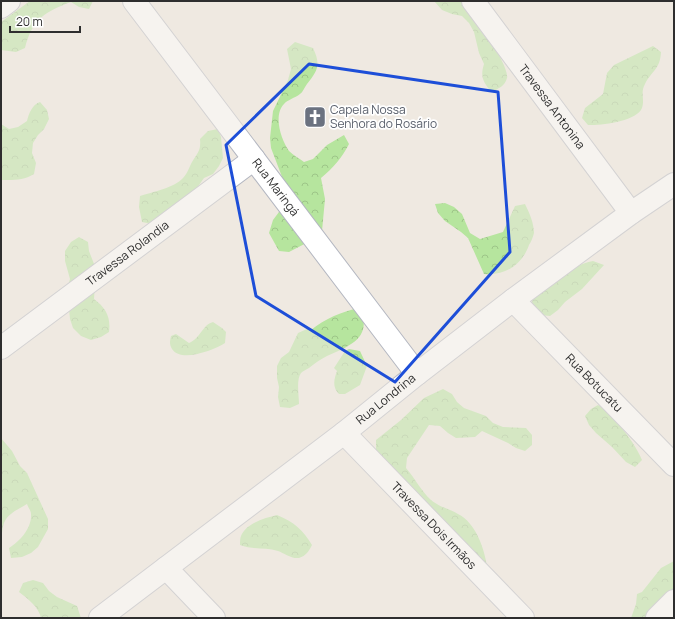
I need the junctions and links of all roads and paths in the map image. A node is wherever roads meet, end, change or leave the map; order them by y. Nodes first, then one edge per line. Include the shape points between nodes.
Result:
1 (9, 1) edge
2 (134, 1) edge
3 (473, 1) edge
4 (1, 7) edge
5 (254, 159) junction
6 (674, 184) edge
7 (631, 213) junction
8 (513, 300) junction
9 (1, 348) edge
10 (417, 374) junction
11 (344, 433) junction
12 (674, 465) edge
13 (166, 568) junction
14 (674, 601) edge
15 (100, 618) edge
16 (214, 618) edge
17 (523, 618) edge
18 (657, 618) edge

1 - 4 street
2 - 5 street, Rua Maringá
3 - 7 street, Travessa Antonina
5 - 9 street, Travessa Rolandia
5 - 10 street, Rua Maringá
6 - 7 street, Rua Londrina
7 - 8 street, Rua Londrina
8 - 10 street, Rua Londrina
8 - 12 street, Rua Botucatu
10 - 11 street, Rua Londrina
11 - 13 street, Rua Londrina
11 - 17 street, Travessa Dois Irmãos
13 - 15 street, Rua Londrina
13 - 16 street
14 - 18 street

